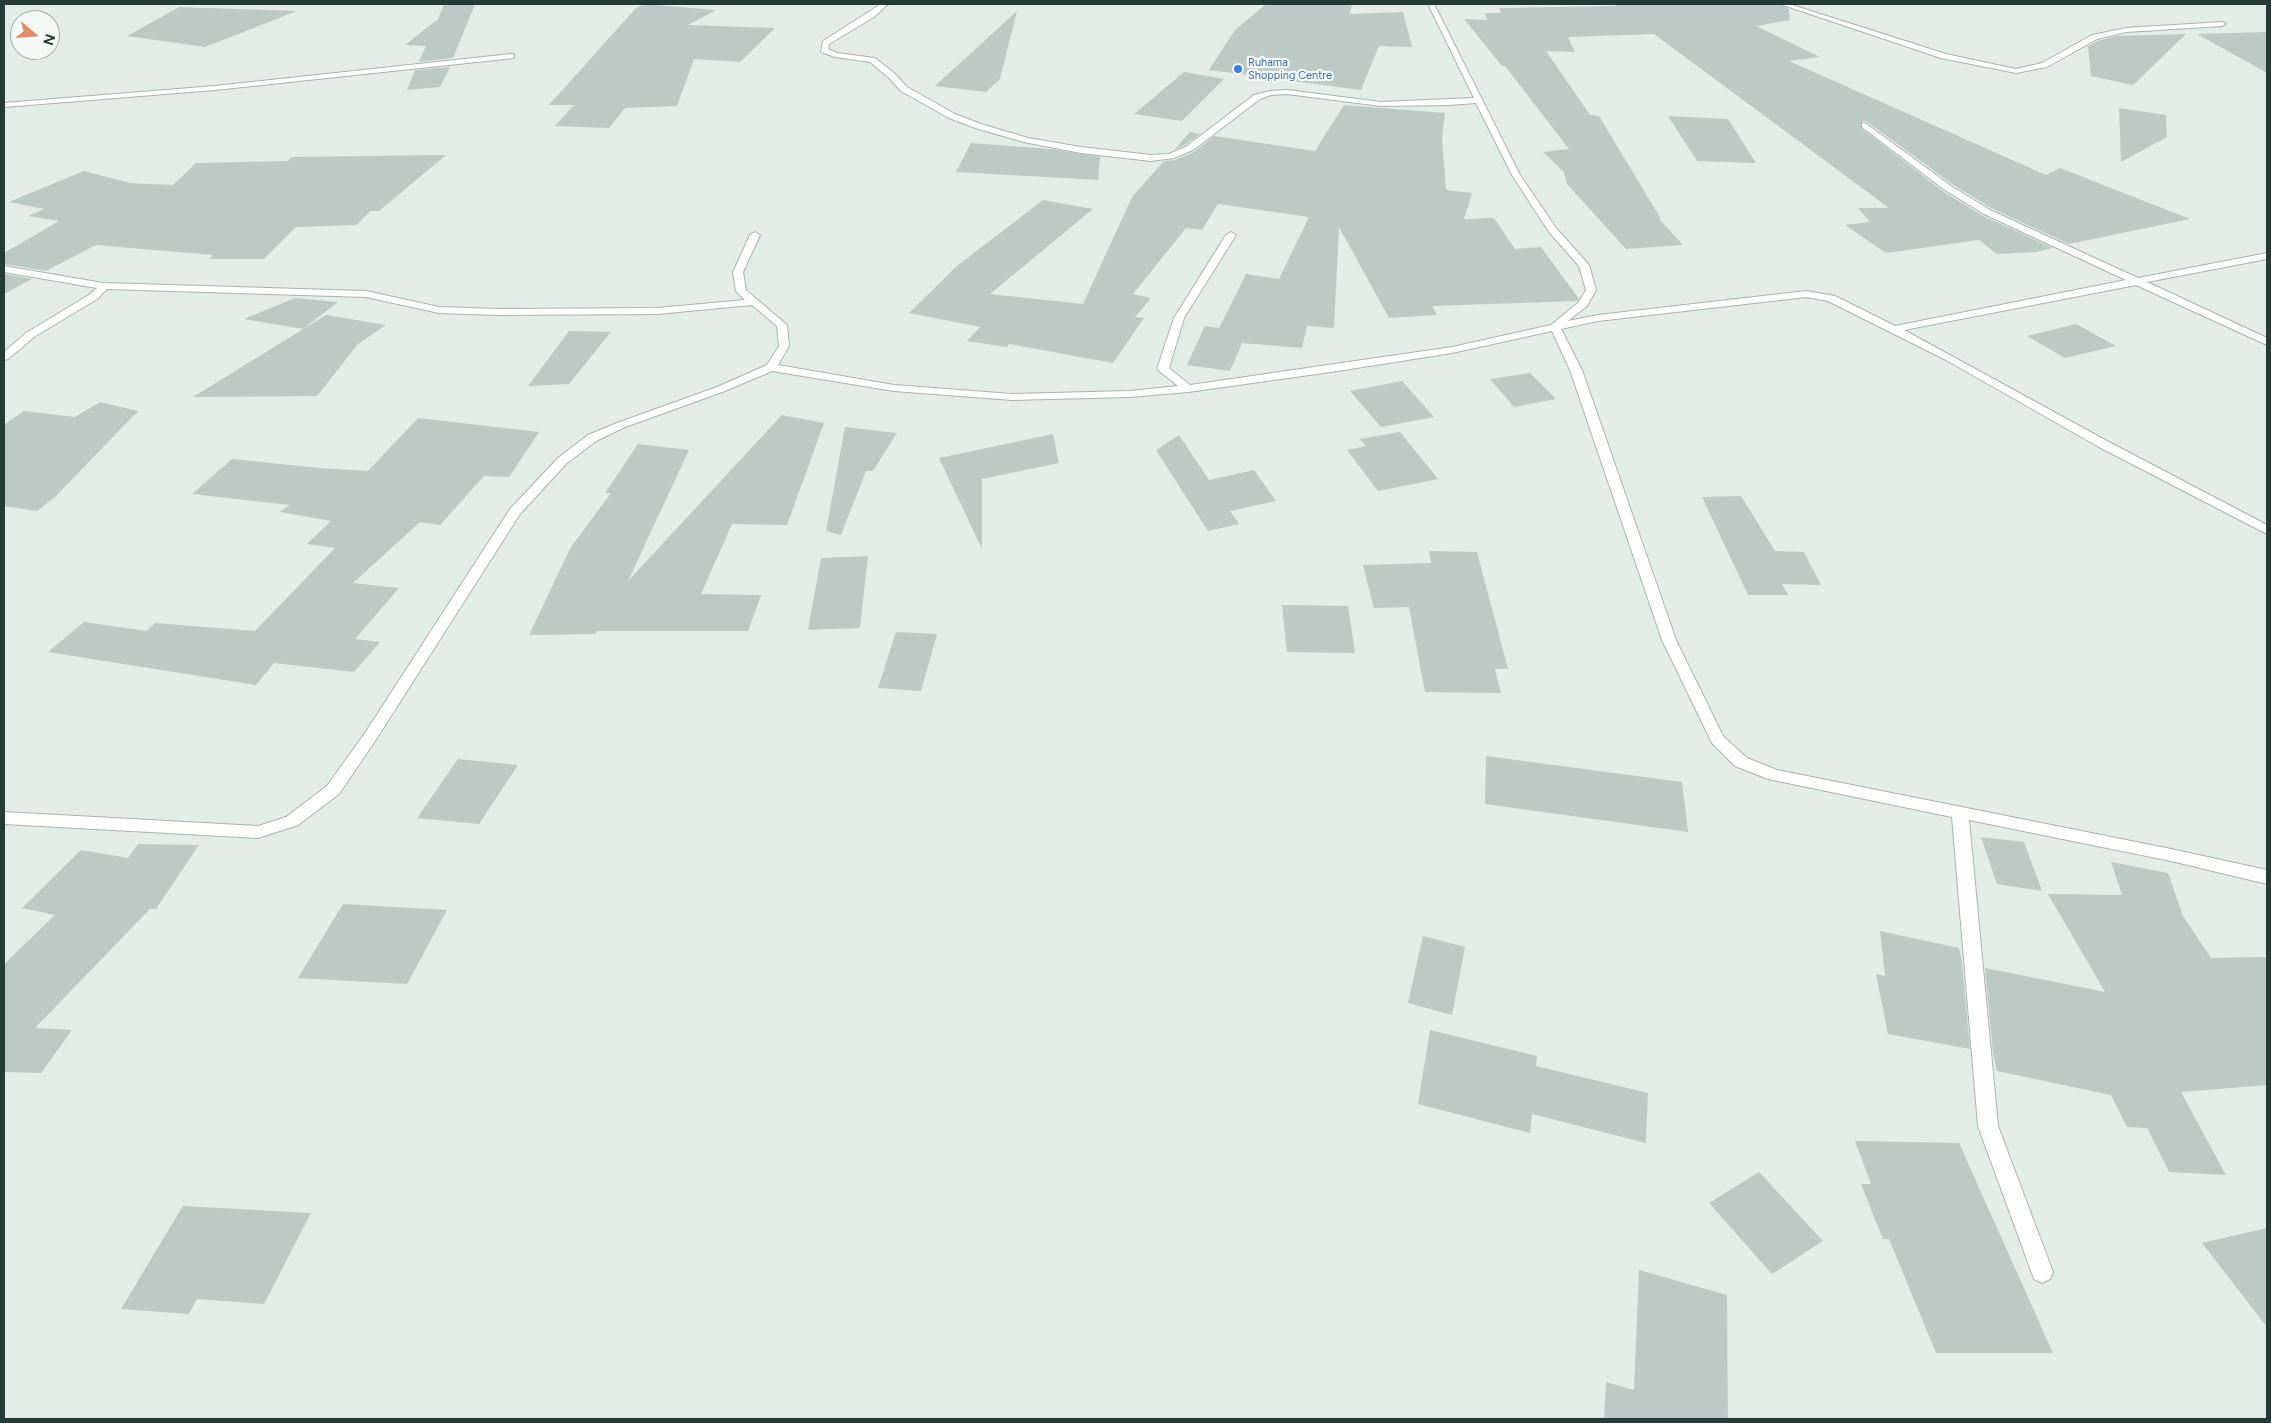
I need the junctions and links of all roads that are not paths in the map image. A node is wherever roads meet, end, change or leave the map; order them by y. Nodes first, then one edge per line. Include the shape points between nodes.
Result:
1 (885, 4) edge
2 (1431, 4) edge
3 (1783, 4) edge
4 (2222, 24) dead end
5 (511, 56) dead end
6 (1480, 100) junction
7 (4, 105) edge
8 (1865, 124) dead end
9 (755, 235) dead end
10 (1230, 235) dead end
11 (2267, 256) edge
12 (4, 269) edge
13 (2141, 282) junction
14 (103, 286) junction
15 (754, 302) junction
16 (1555, 327) junction
17 (1894, 329) junction
18 (2267, 342) edge
19 (4, 357) edge
20 (771, 367) junction
21 (1188, 389) junction
22 (2267, 530) edge
23 (1960, 813) junction
24 (4, 818) edge
25 (2267, 877) edge
26 (2042, 1272) dead end

1 - 6 street via 826,43 824,50 872,60 904,89 952,116 1027,140 1081,150 1151,158 1171,156 1190,148 1256,97 1270,93 1287,92 1381,104
2 - 6 street
3 - 4 street via 1944,56 2016,71 2044,65 2095,37 2126,30
5 - 7 street via 214,88
6 - 16 street via 1516,175 1552,230 1584,265 1589,278 1591,290 1583,304
8 - 13 street via 1948,188 1987,212
9 - 15 street via 738,272 741,291
10 - 21 street via 1179,318 1164,369
11 - 13 street
12 - 14 street
13 - 17 street
13 - 18 street
14 - 15 street via 366,294 439,310 491,312 657,311
14 - 19 street via 93,298 30,335
15 - 20 street via 782,325 784,346
16 - 17 street via 1598,318 1806,294 1831,298
16 - 21 street via 1452,350
16 - 23 street via 1576,370 1669,640 1717,738 1741,762 1774,775
17 - 22 street
20 - 21 street via 894,388 1012,397
20 - 24 street via 592,438 562,461 515,512 333,790 292,821 258,832
23 - 25 street
23 - 26 street via 1988,1126

